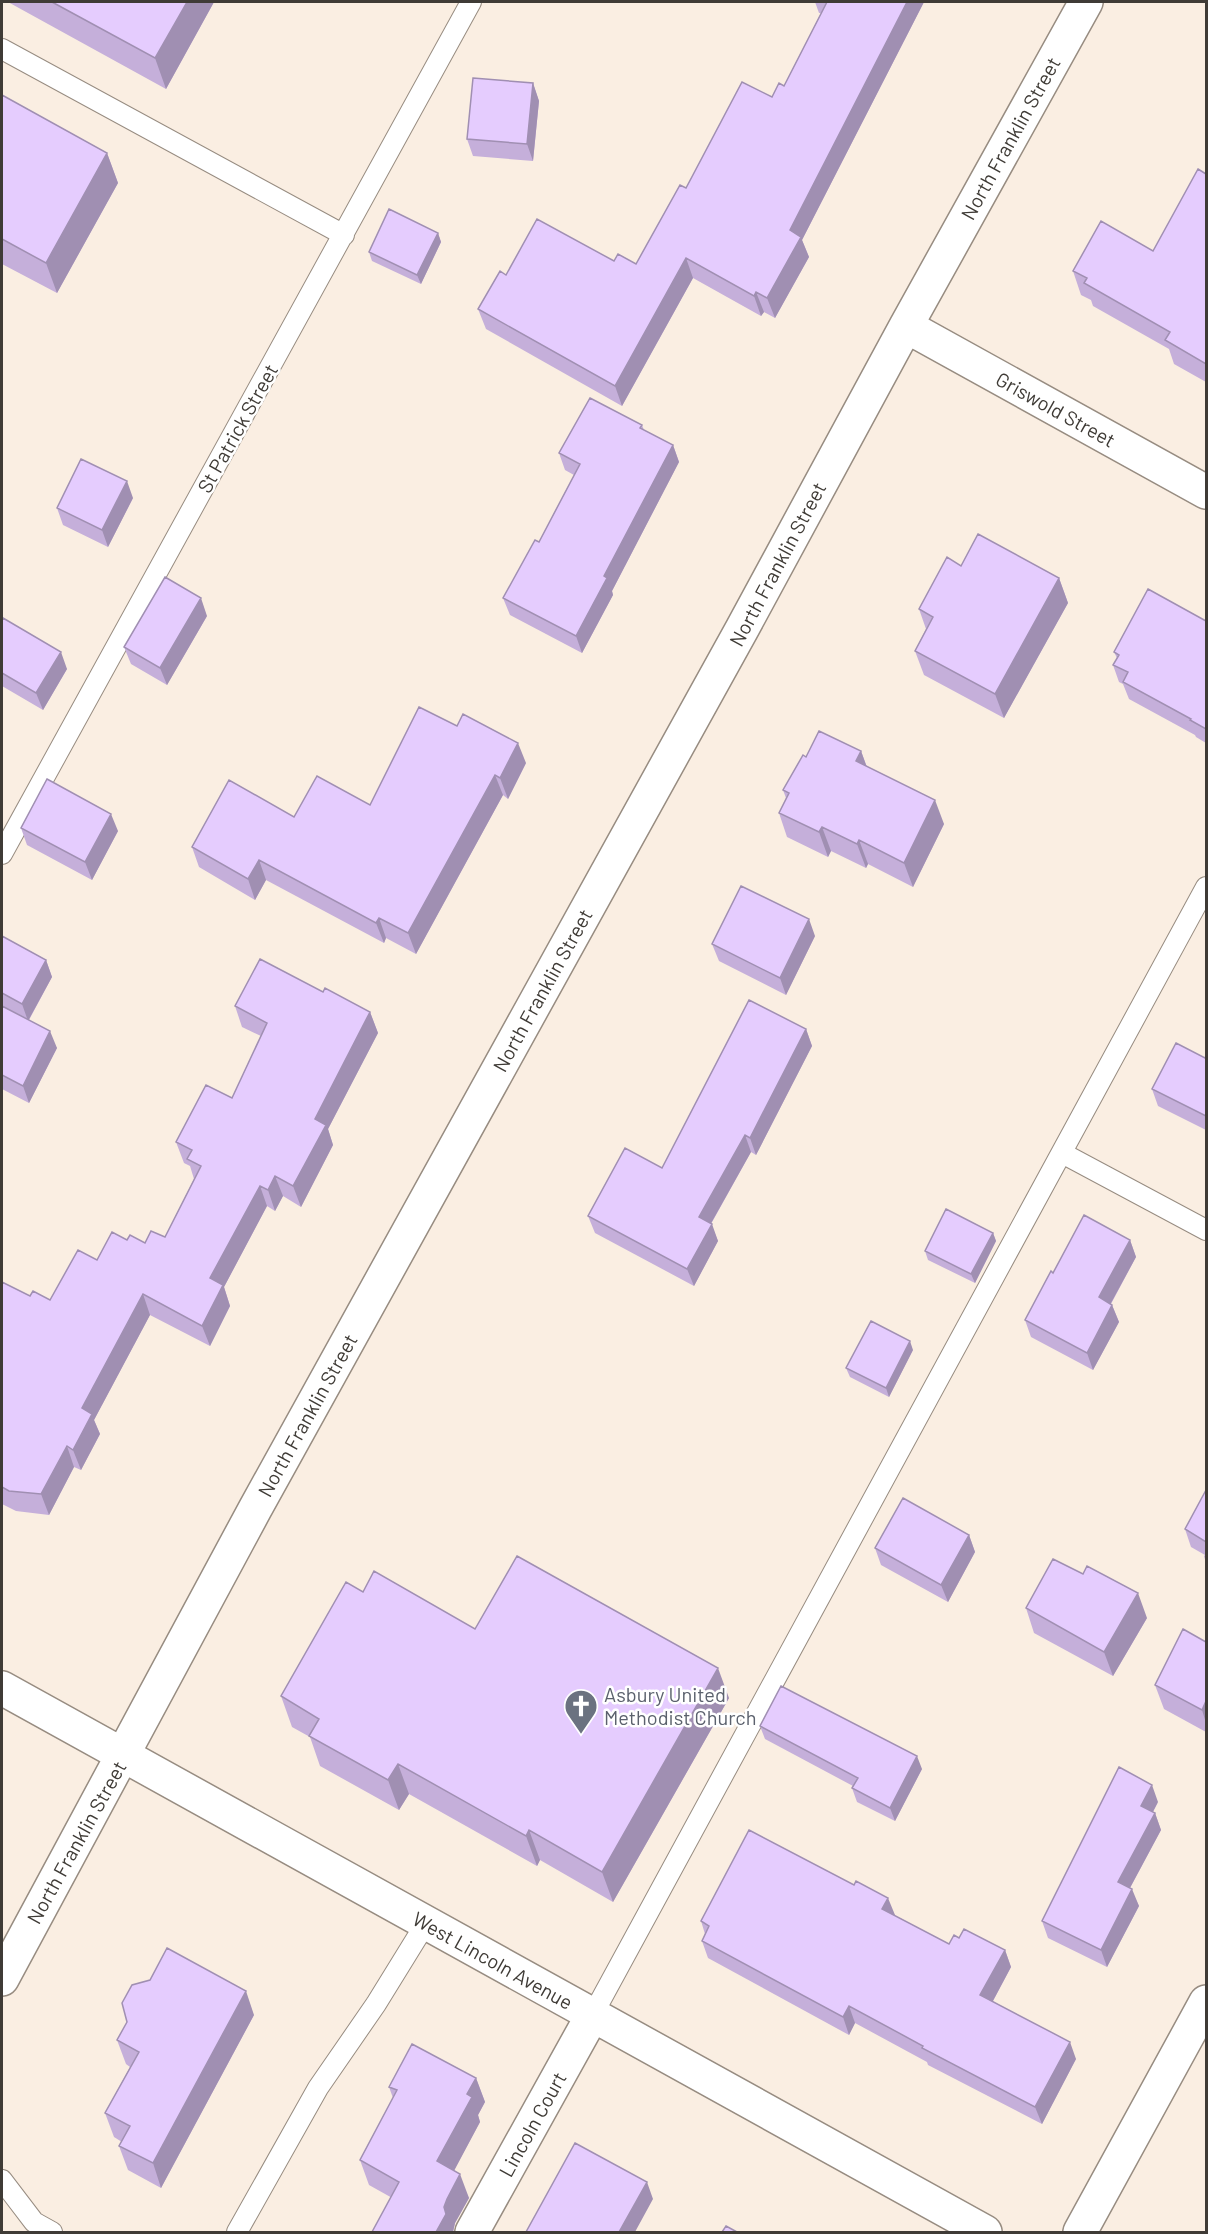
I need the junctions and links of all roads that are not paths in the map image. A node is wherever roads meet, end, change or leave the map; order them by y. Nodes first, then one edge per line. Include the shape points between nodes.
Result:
1 (471, 2) edge
2 (1086, 2) edge
3 (2, 48) edge
4 (344, 235) junction
5 (906, 326) junction
6 (1206, 492) edge
7 (2, 854) edge
8 (1206, 887) edge
9 (1062, 1153) junction
10 (1206, 1230) edge
11 (2, 1688) edge
12 (123, 1755) junction
13 (426, 1923) junction
14 (2, 1979) edge
15 (1206, 2002) edge
16 (592, 2016) junction
17 (2, 2180) edge
18 (52, 2232) edge
19 (237, 2232) edge
20 (472, 2232) edge
21 (985, 2232) edge
22 (1080, 2232) edge

1 - 4 lane, St Patrick Street
2 - 5 street, North Franklin Street
3 - 4 lane
4 - 7 lane, St Patrick Street
5 - 6 street, Griswold Street
5 - 12 street, North Franklin Street
8 - 9 lane
9 - 10 lane
9 - 16 lane
11 - 12 street, West Lincoln Avenue
12 - 13 street, West Lincoln Avenue
12 - 14 street, North Franklin Street
13 - 16 street, West Lincoln Avenue
13 - 19 lane via 318,2088
15 - 22 street
16 - 20 street, Lincoln Court
16 - 21 street, West Lincoln Avenue
17 - 18 lane via 34,2222

